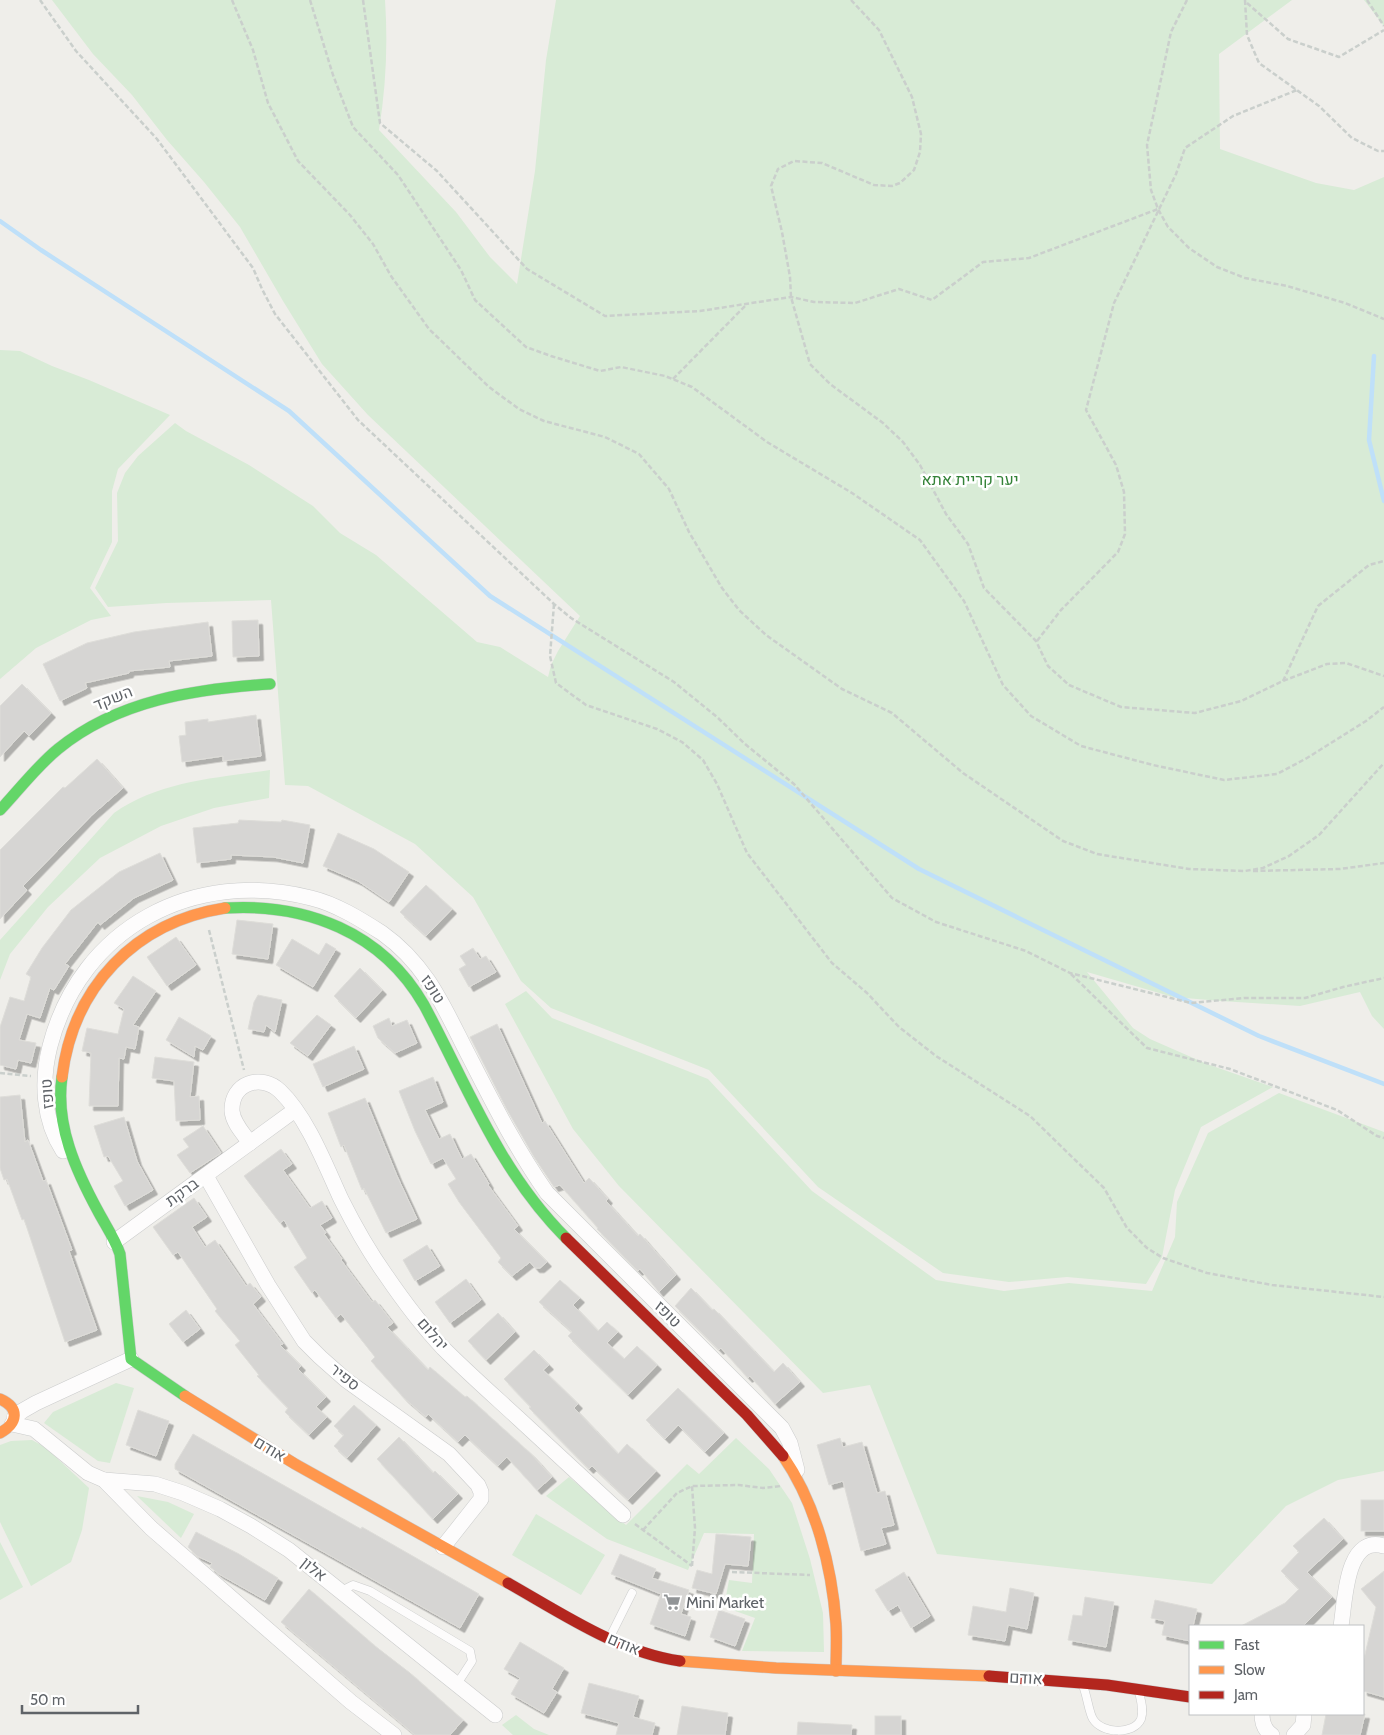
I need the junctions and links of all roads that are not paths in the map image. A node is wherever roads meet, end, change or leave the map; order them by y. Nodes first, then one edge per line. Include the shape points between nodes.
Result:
1 (270, 684) dead end
2 (0, 810) edge
3 (295, 1110) junction
4 (250, 1143) junction
5 (77, 1171) junction
6 (206, 1176) junction
7 (114, 1242) junction
8 (131, 1359) junction
9 (3, 1399) edge
10 (36, 1403) junction
11 (9, 1425) edge
12 (104, 1480) junction
13 (800, 1483) junction
14 (623, 1515) road end
15 (1384, 1546) edge
16 (443, 1547) junction
17 (341, 1591) junction
18 (632, 1593) dead end
19 (1341, 1625) edge
20 (610, 1639) junction
21 (836, 1671) junction
22 (1081, 1681) junction
23 (457, 1684) junction
24 (1138, 1688) junction
25 (1189, 1697) edge
26 (495, 1715) dead end
27 (1260, 1715) edge
28 (1304, 1715) edge
29 (394, 1735) edge
30 (1272, 1735) edge
31 (1294, 1735) edge

1 - 2 street, השקד via 180,693 137,705 95,722 58,749
3 - 4 street
3 - 4 street, יהלום via 287,1098 268,1082 247,1083 233,1100 232,1111 235,1122
3 - 14 street, יהלום via 360,1236 416,1315 470,1374
4 - 6 street, ברקת
5 - 7 street, טופז
5 - 13 street, טופז via 66,1143 62,1114 63,1063 76,1019 102,976 140,941 180,918 229,907 258,907 308,914 351,933 395,967 412,986 427,1008 503,1156 534,1204 747,1415 781,1453
5 - 13 street, טופז via 61,1147 46,1109 46,1060 61,1013 74,986 90,965 130,927 152,913 200,895 228,890 289,893 313,898 359,918 384,935 426,975 517,1148 547,1193 782,1428 790,1443
6 - 7 street, ברקת
6 - 16 street, ספיר via 304,1341 346,1380 448,1454 478,1485 481,1500
7 - 8 street, טופז via 120,1254
8 - 10 street
8 - 16 street, אודם via 310,1474
9 - 10 street via 17,1406
9 - 11 street via 14,1412
10 - 11 street via 22,1411
11 - 12 street via 34,1429 88,1473
12 - 17 street, אלון via 155,1484 220,1509 289,1550
12 - 29 street via 158,1535 351,1702
13 - 21 street, טופז via 829,1576 836,1626
15 - 19 street via 1369,1546 1360,1551 1352,1564
16 - 20 street, אודם
17 - 23 street, אלון
17 - 23 lane via 353,1584 370,1591 470,1651 472,1661
18 - 20 lane
20 - 21 street, אודם via 667,1659 754,1668
21 - 22 street, אודם
22 - 24 street, אודם
22 - 24 lane via 1092,1719 1103,1729 1113,1732 1126,1732 1141,1720
23 - 26 street, אלון
24 - 25 street, אודם
27 - 30 street via 1266,1730
28 - 31 street via 1303,1725

